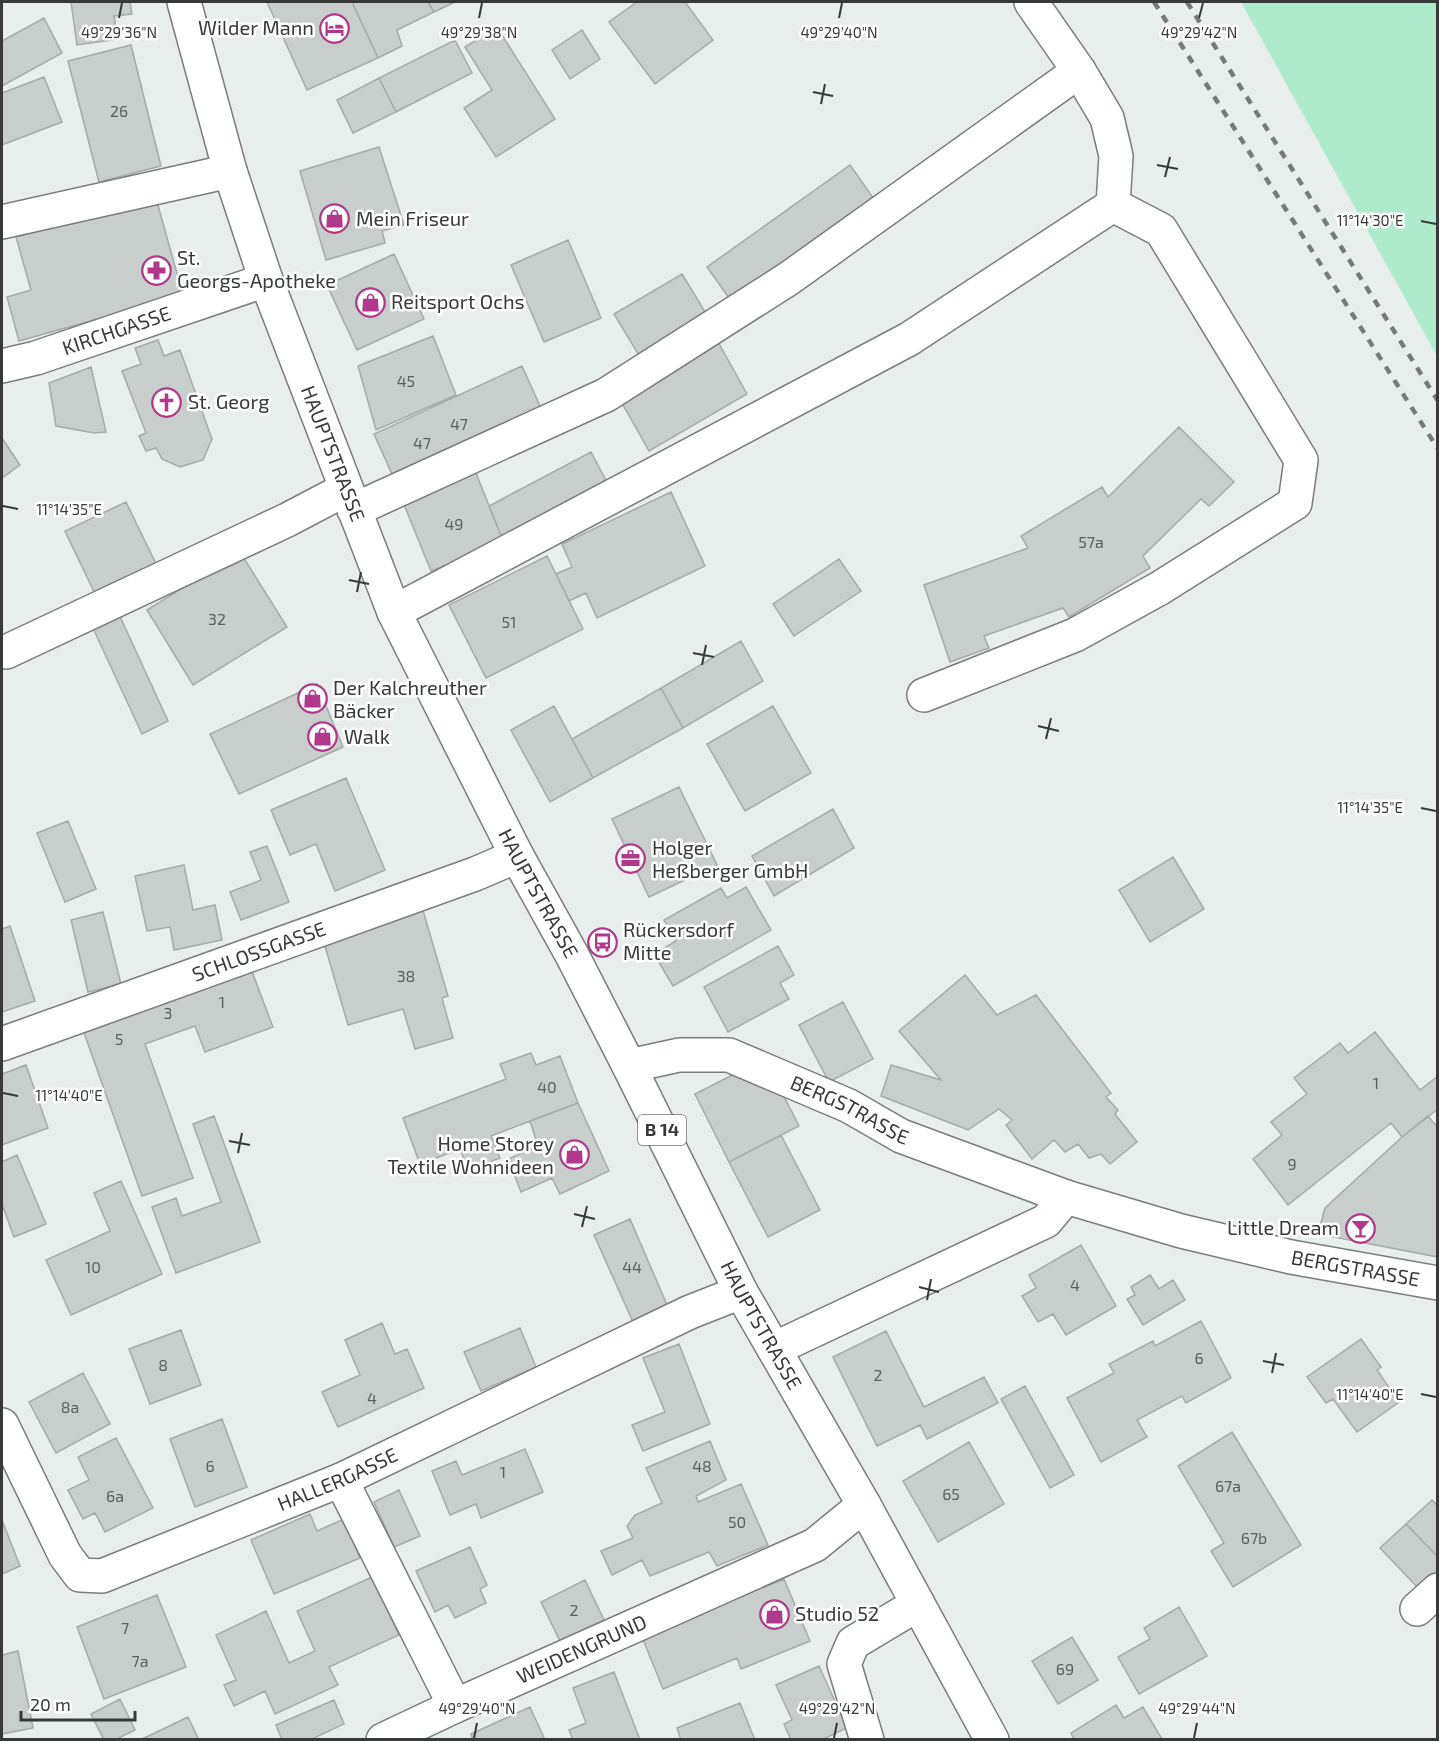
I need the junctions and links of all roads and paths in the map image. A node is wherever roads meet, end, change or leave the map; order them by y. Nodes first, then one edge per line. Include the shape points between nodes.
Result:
1 (184, 2) edge
2 (1031, 2) edge
3 (1078, 71) junction
4 (230, 171) junction
5 (1113, 205) junction
6 (2, 222) edge
7 (266, 280) junction
8 (2, 366) edge
9 (350, 499) junction
10 (394, 612) junction
11 (6, 652) dead end
12 (924, 695) dead end
13 (517, 856) junction
14 (2, 1044) edge
15 (629, 1066) junction
16 (1066, 1197) junction
17 (1437, 1283) edge
18 (741, 1292) junction
19 (774, 1349) junction
20 (2, 1425) edge
21 (341, 1480) junction
22 (864, 1504) junction
23 (918, 1604) junction
24 (455, 1706) junction
25 (383, 1740) edge
26 (867, 1740) edge
27 (992, 1740) edge

1 - 4 street, HAUPTSTRASSE / B 14
2 - 3 street
3 - 5 street via 1107,118 1116,156
3 - 9 street via 789,279 606,396
4 - 6 street
4 - 7 street, HAUPTSTRASSE / B 14
5 - 10 street via 909,339
5 - 12 street via 1161,230 1301,460 1295,503 1160,588 1075,635
7 - 8 street, KIRCHGASSE
7 - 9 street, HAUPTSTRASSE / B 14
9 - 10 street, HAUPTSTRASSE / B 14
9 - 11 street via 287,520
10 - 13 street, HAUPTSTRASSE / B 14
13 - 14 street, SCHLOSSGASSE
13 - 15 street, HAUPTSTRASSE / B 14
15 - 16 street, BERGSTRASSE via 679,1055 729,1055 849,1106 902,1136
15 - 18 street, HAUPTSTRASSE / B 14
16 - 17 street, BERGSTRASSE via 1291,1257
16 - 19 street via 1046,1221
18 - 19 street, HAUPTSTRASSE / B 14
18 - 21 street, HALLERGASSE via 690,1312
19 - 22 street, HAUPTSTRASSE / B 14
20 - 21 street, HALLERGASSE via 65,1555 80,1575 102,1576
21 - 24 street
22 - 23 street, HAUPTSTRASSE / B 14
22 - 24 street, WEIDENGRUND via 815,1545
23 - 26 street via 853,1643 844,1664
23 - 27 street, HAUPTSTRASSE / B 14
24 - 25 street, WEIDENGRUND

